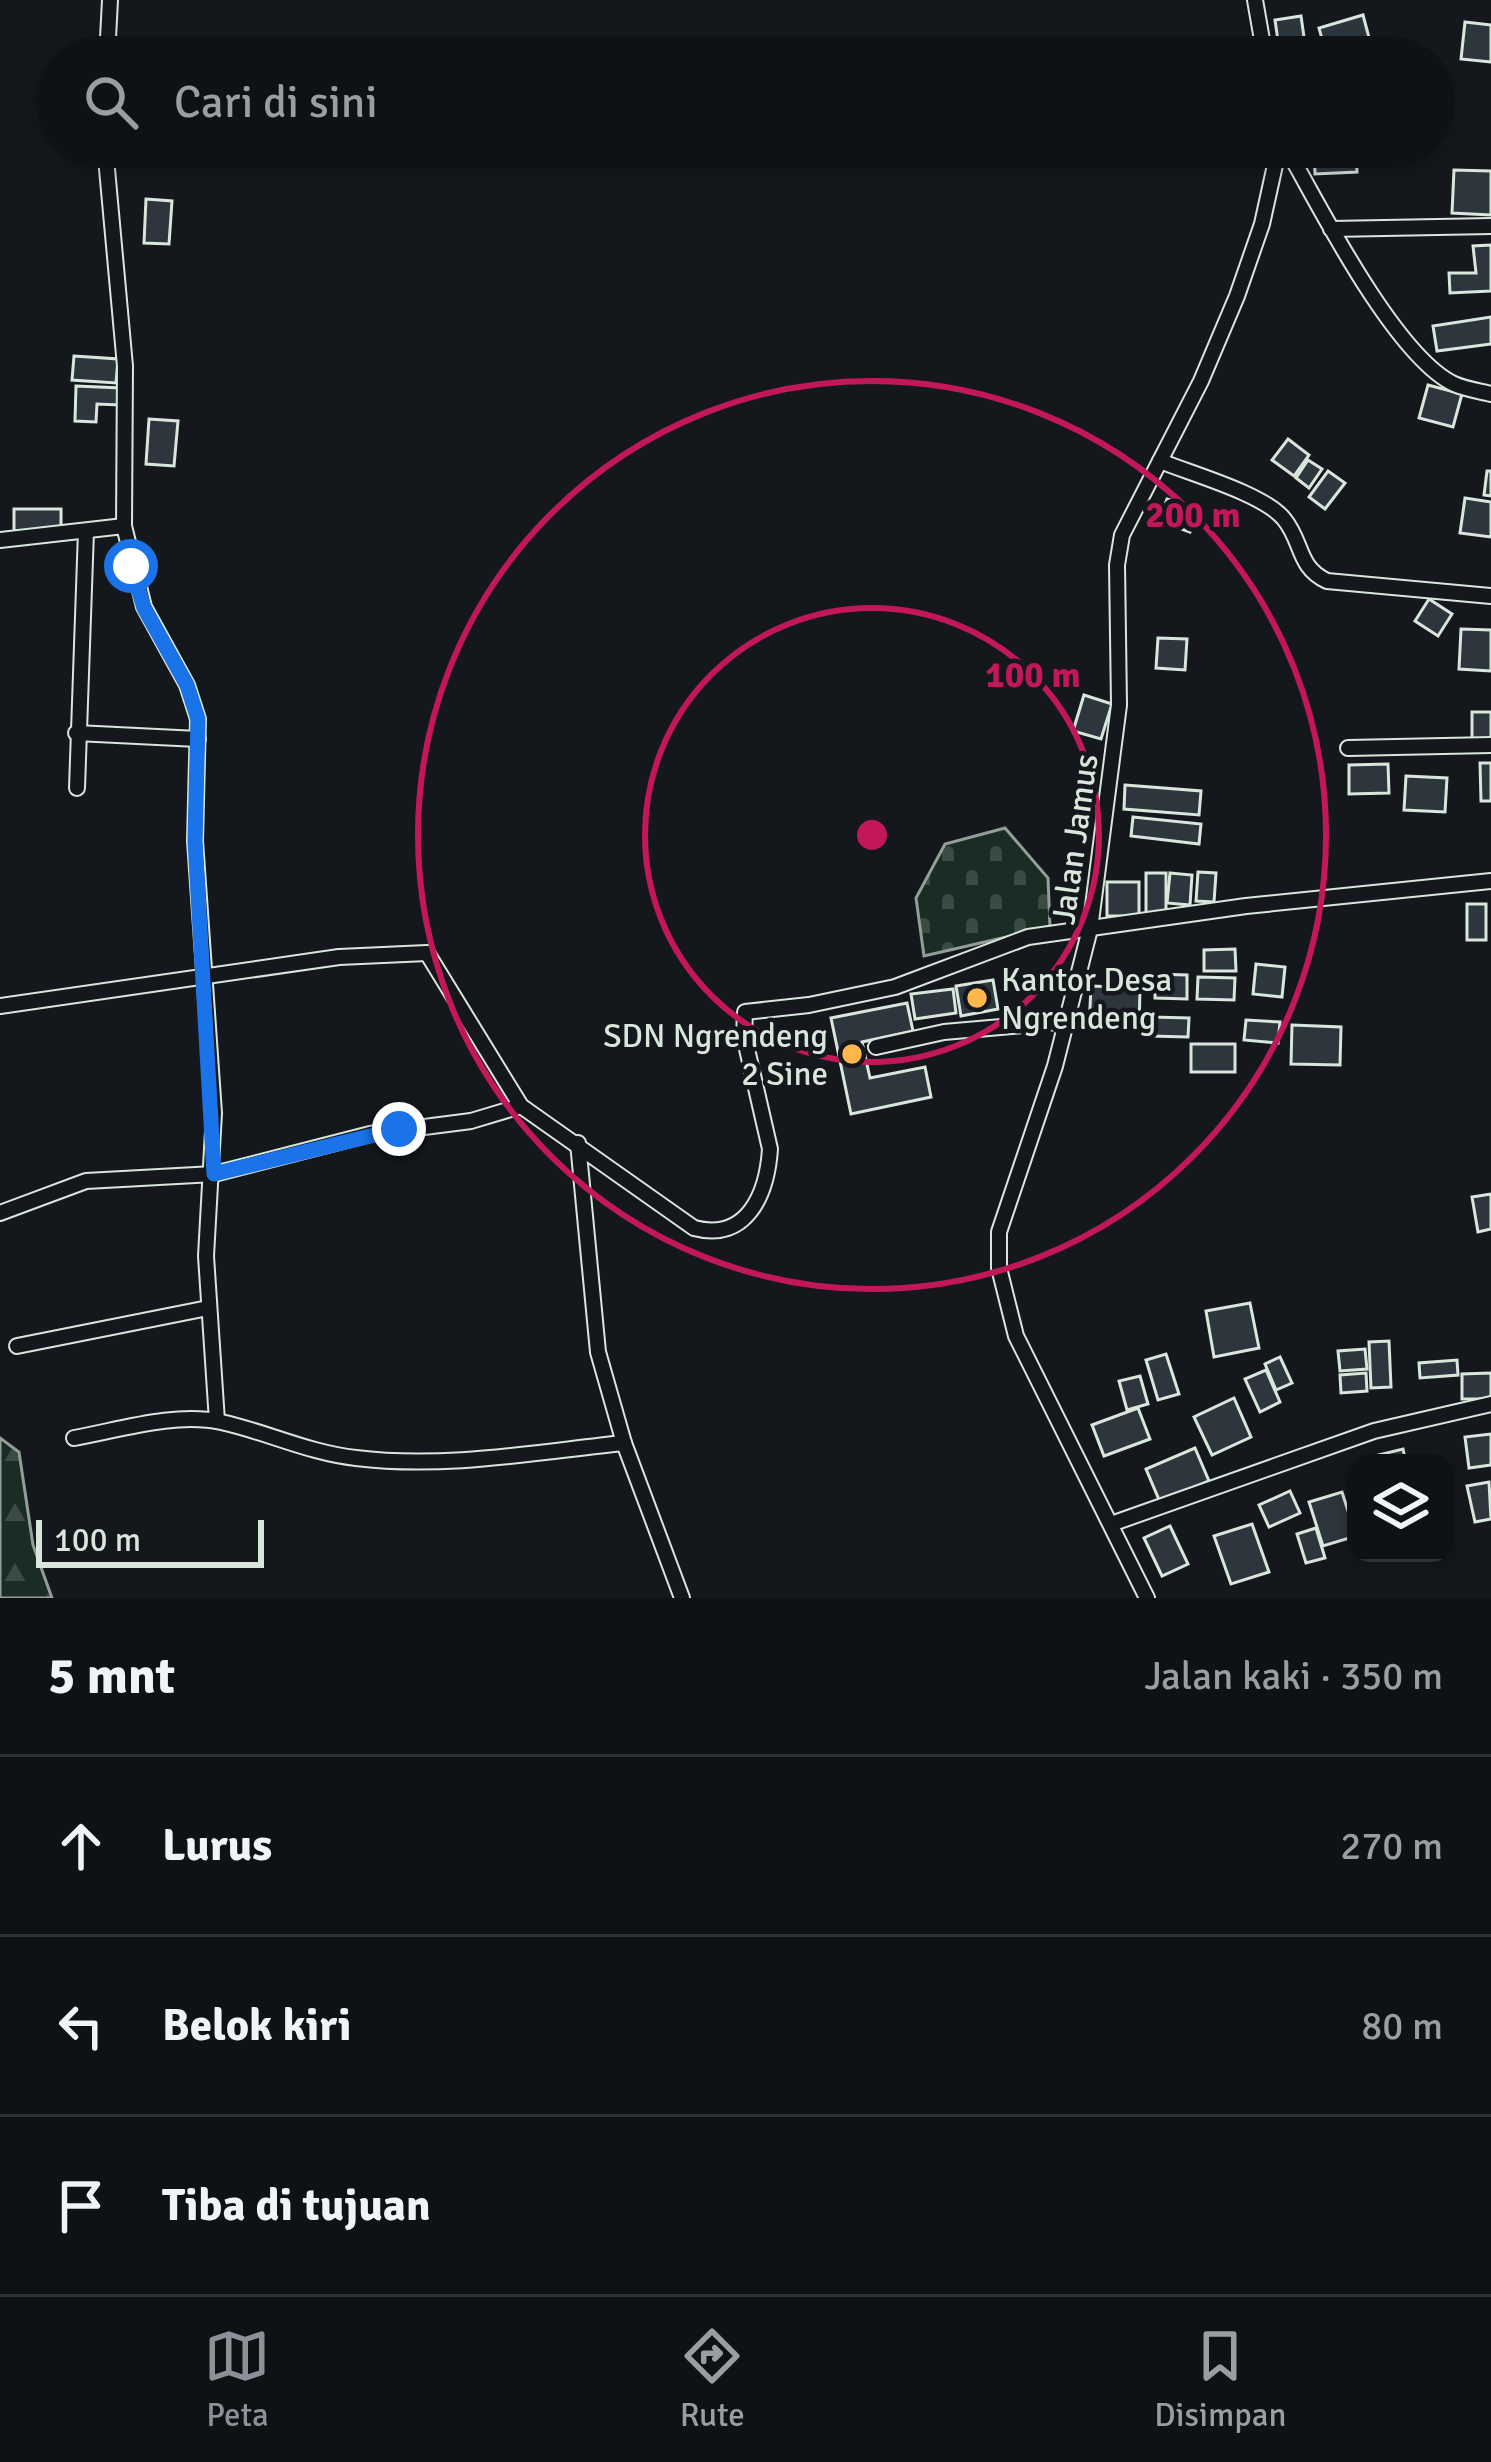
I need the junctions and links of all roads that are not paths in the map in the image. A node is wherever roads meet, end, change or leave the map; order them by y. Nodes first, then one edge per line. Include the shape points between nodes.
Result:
1 (110, 0) edge
2 (1255, 0) edge
3 (108, 36) edge
4 (1261, 36) edge
5 (107, 168) edge
6 (1277, 168) edge
7 (1295, 168) edge
8 (1491, 226) edge
9 (1331, 229) junction
10 (1491, 394) edge
11 (1160, 461) junction
12 (124, 526) junction
13 (86, 531) junction
14 (0, 540) edge
15 (1491, 596) edge
16 (76, 734) junction
17 (198, 739) junction
18 (1491, 745) edge
19 (1348, 748) dead end
20 (77, 788) dead end
21 (1491, 880) edge
22 (1090, 929) junction
23 (203, 979) junction
24 (0, 1006) edge
25 (1068, 1021) junction
26 (876, 1047) dead end
27 (521, 1106) junction
28 (578, 1144) junction
29 (214, 1174) junction
30 (0, 1213) edge
31 (208, 1308) junction
32 (17, 1346) dead end
33 (1491, 1404) edge
34 (217, 1420) junction
35 (74, 1438) dead end
36 (624, 1443) junction
37 (1112, 1525) junction
38 (682, 1598) edge
39 (1147, 1598) edge

1 - 3 street
2 - 4 street
5 - 12 street via 125,366
6 - 11 street, Jalan Jamus via 1237,296
7 - 9 street
8 - 9 street
9 - 10 street via 1417,355 1455,385
11 - 15 street via 1268,506 1284,518 1311,574 1327,581
11 - 22 street, Jalan Jamus via 1134,505 1117,565 1119,705
12 - 13 street
12 - 17 street via 144,608 194,703
13 - 14 street
13 - 16 street
16 - 17 street
16 - 20 street
17 - 23 street
18 - 19 street
21 - 22 street
22 - 25 street, Jalan Jamus
22 - 28 street via 1028,937 858,996 745,1012 769,1168 764,1194 727,1230 694,1228
23 - 24 street
23 - 27 street via 428,952
23 - 29 street
25 - 26 street
25 - 37 street, Jalan Jamus via 1006,1204 998,1268 1016,1336
27 - 28 street
27 - 29 street
28 - 36 street via 592,1317
29 - 30 street via 86,1181
29 - 31 street
31 - 32 street
31 - 34 street
33 - 37 street via 1374,1431
34 - 35 street
34 - 36 street via 313,1450 384,1460
36 - 38 street
37 - 39 street, Jalan Jamus

